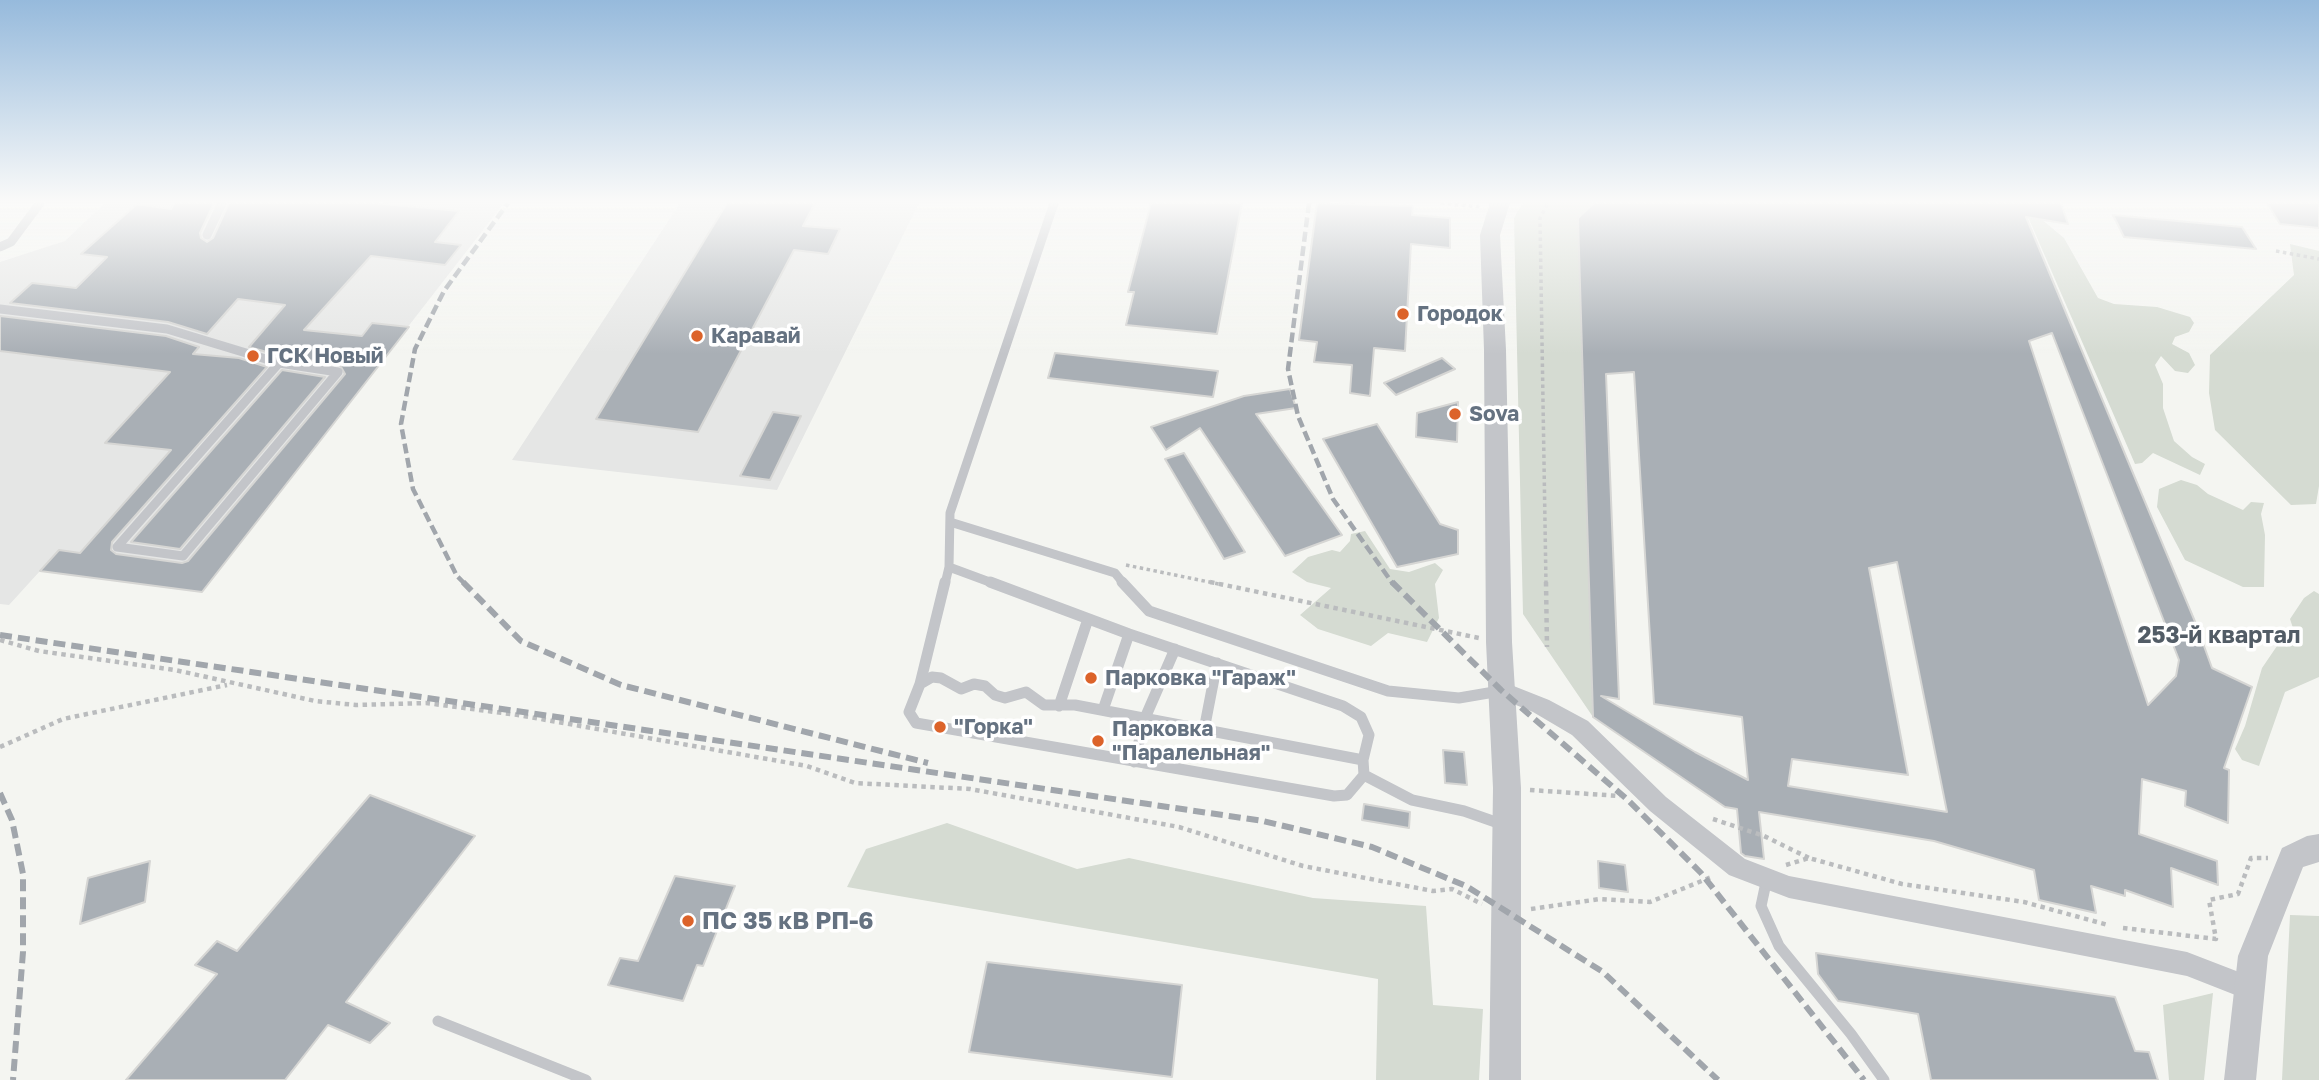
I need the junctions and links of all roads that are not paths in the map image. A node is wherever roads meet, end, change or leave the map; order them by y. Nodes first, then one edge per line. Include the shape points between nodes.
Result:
1 (1037, 253) edge
2 (1491, 253) edge
3 (0, 309) edge
4 (279, 363) junction
5 (950, 522) junction
6 (949, 567) junction
7 (1088, 619) junction
8 (1129, 634) junction
9 (1175, 649) junction
10 (1217, 663) junction
11 (920, 684) junction
12 (1501, 691) junction
13 (1059, 706) junction
14 (1103, 710) junction
15 (1145, 718) junction
16 (1204, 730) junction
17 (1363, 760) junction
18 (1134, 762) junction
19 (1364, 775) junction
20 (1507, 826) junction
21 (2319, 848) edge
22 (1767, 878) junction
23 (2248, 988) junction
24 (438, 1021) dead end
25 (586, 1080) edge
26 (1505, 1080) edge
27 (1884, 1080) edge
28 (2240, 1080) edge

1 - 5 lane
2 - 12 street
3 - 4 lane via 167,329
4 - 4 lane via 338,372 183,556 117,547
5 - 6 lane
5 - 12 lane via 1115,573 1149,611 1388,691 1459,698
6 - 7 lane
6 - 11 lane
7 - 8 lane
7 - 13 lane
8 - 9 lane
8 - 14 lane
9 - 10 lane
9 - 15 lane
10 - 16 lane
10 - 17 lane via 1325,699 1361,717 1368,735
11 - 13 lane via 941,678 961,689 985,686 1005,698 1026,692 1044,705
11 - 18 lane via 909,712 916,723
12 - 20 street
12 - 22 street via 1580,728 1678,820 1737,867
13 - 14 lane
14 - 15 lane
15 - 16 lane
15 - 18 lane
16 - 17 lane
17 - 19 lane
18 - 19 lane via 1334,796 1347,795
19 - 20 lane via 1412,800
20 - 26 street
21 - 23 street via 2292,858 2253,957
22 - 23 street via 1789,887 2188,964
22 - 27 lane via 1760,906 1779,946
23 - 28 street
24 - 25 lane

